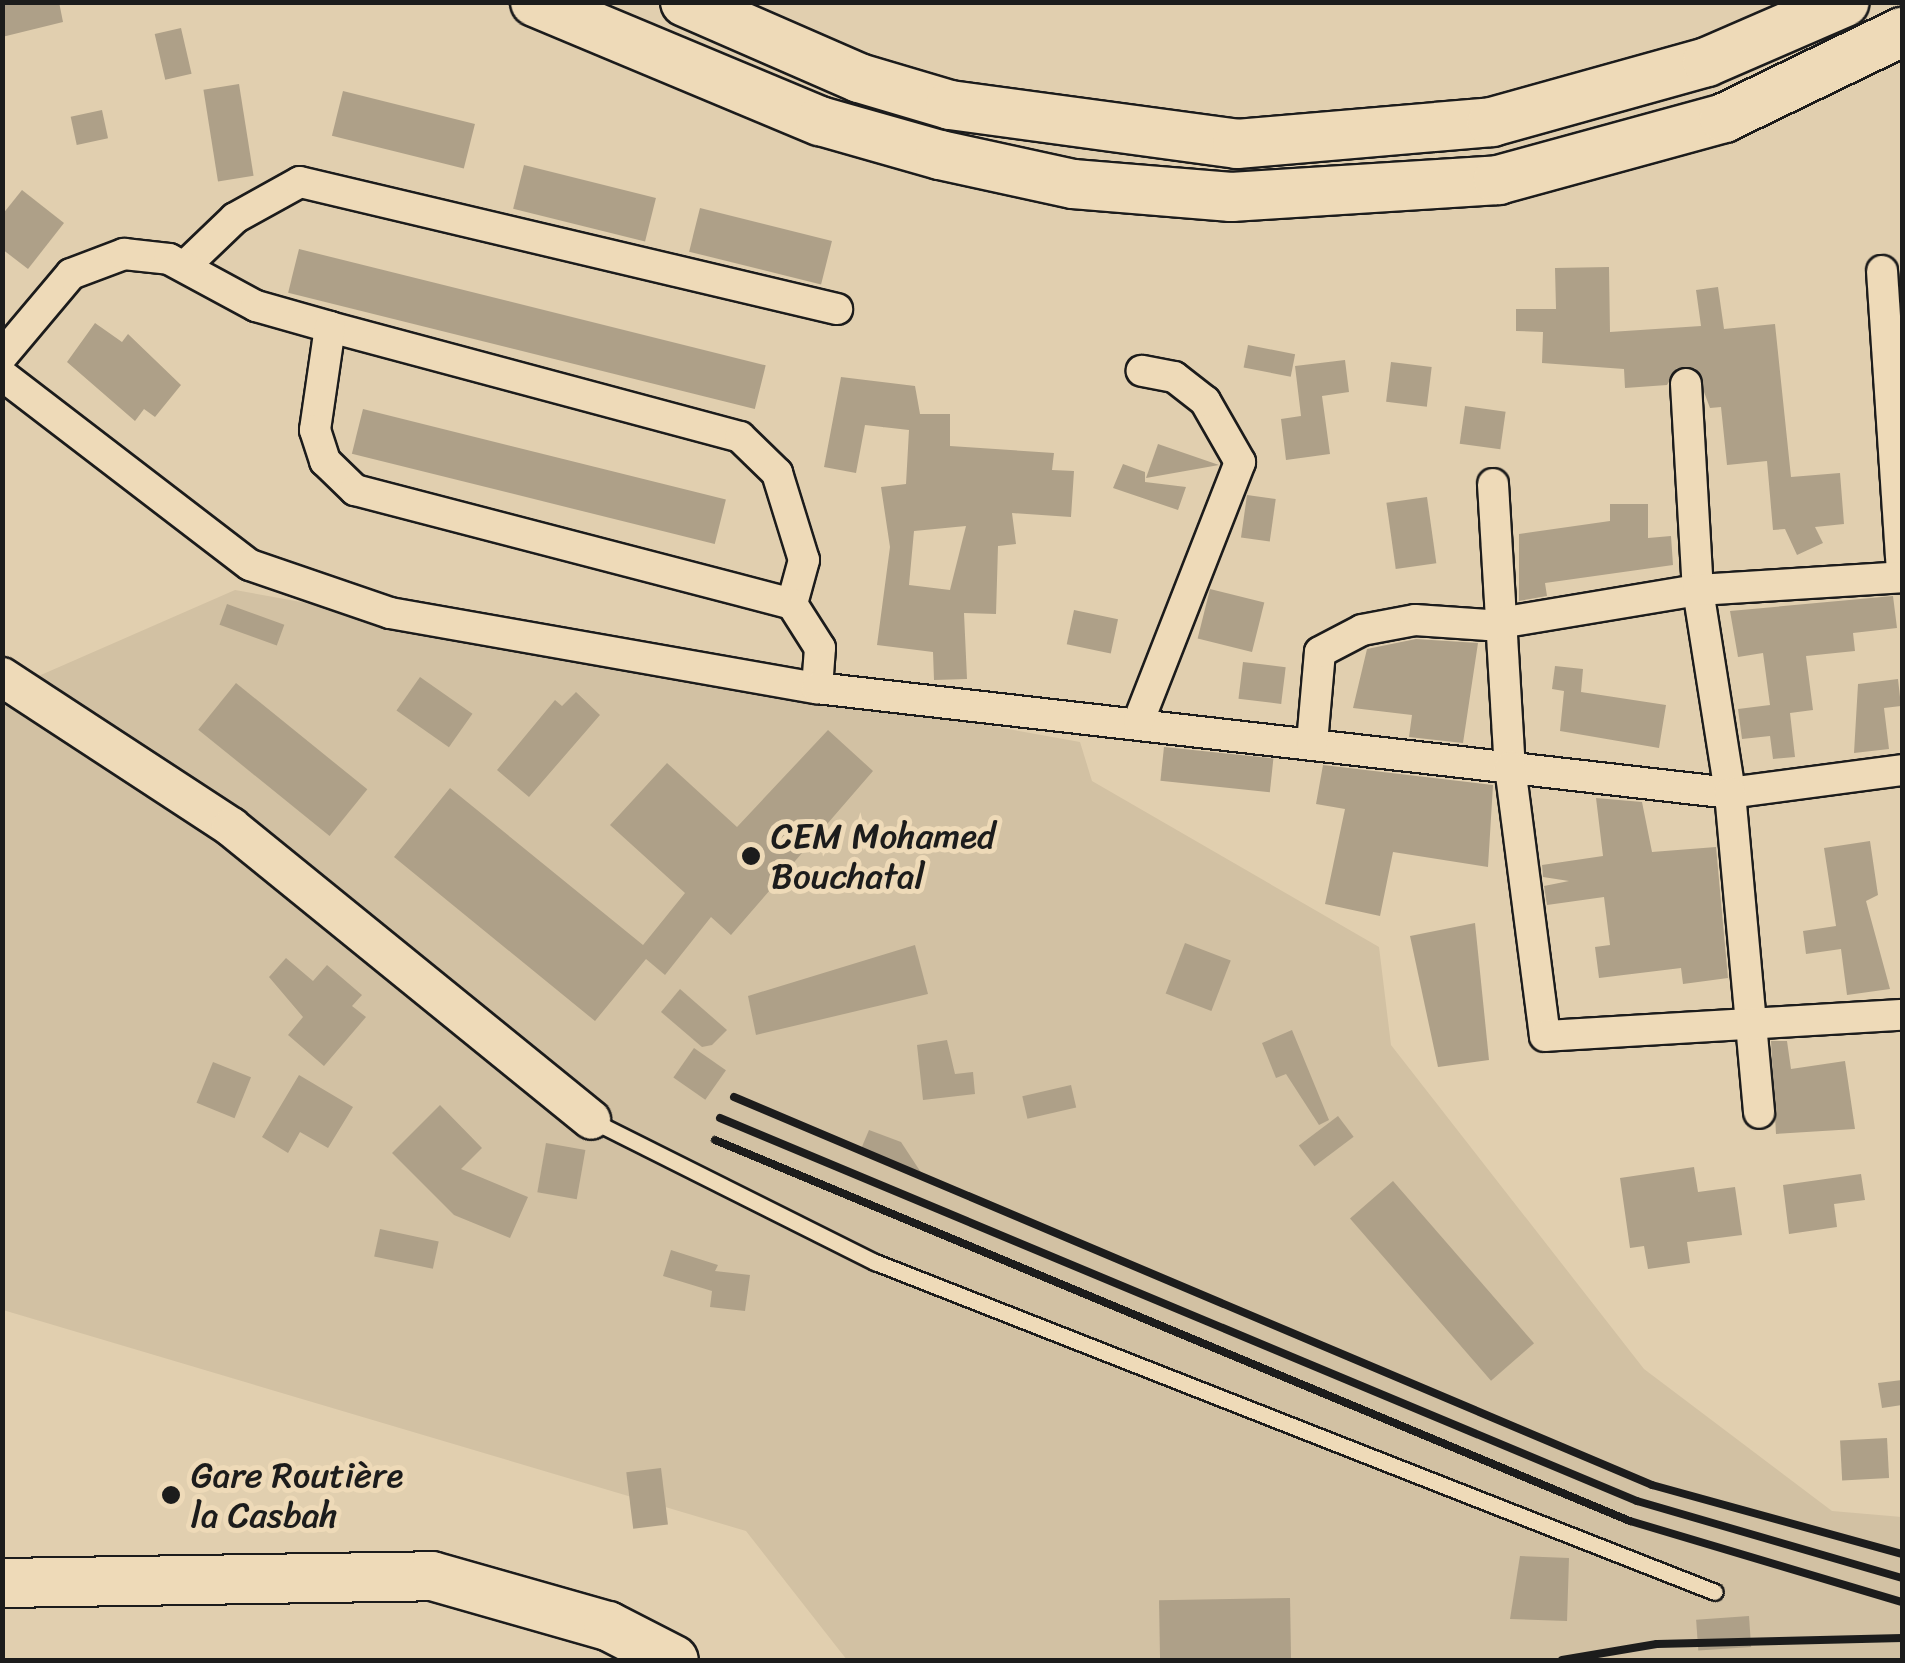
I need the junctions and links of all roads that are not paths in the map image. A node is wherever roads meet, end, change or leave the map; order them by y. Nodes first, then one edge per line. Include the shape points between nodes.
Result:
1 (535, 2) edge
2 (685, 2) edge
3 (1845, 2) edge
4 (1902, 32) edge
5 (185, 266) junction
6 (1882, 271) dead end
7 (838, 310) dead end
8 (330, 327) junction
9 (2, 356) edge
10 (1142, 371) dead end
11 (2, 375) edge
12 (1686, 384) dead end
13 (1493, 484) dead end
14 (1902, 576) edge
15 (1698, 590) junction
16 (792, 604) junction
17 (1498, 622) junction
18 (2, 677) edge
19 (817, 688) junction
20 (1140, 720) junction
21 (1312, 743) junction
22 (1510, 767) junction
23 (1902, 770) edge
24 (1730, 793) junction
25 (1902, 1015) edge
26 (1746, 1027) junction
27 (1758, 1113) dead end
28 (591, 1120) joint
29 (2, 1582) edge
30 (1715, 1592) dead end
31 (674, 1660) edge

1 - 4 main road via 820,122 1073,184 1232,197 1366,195 1515,176 1724,118
2 - 3 main road via 858,78 950,105 1237,144 1492,122 1706,62
5 - 7 street via 235,218 300,182
5 - 8 street via 256,306
5 - 9 street via 152,256 100,260 71,274
6 - 14 street
8 - 16 street via 740,437 777,472 804,560
8 - 16 street via 315,430 326,461 355,490
10 - 20 street via 1174,377 1206,401 1240,462
11 - 19 street via 250,566 390,612
12 - 15 street
13 - 17 street
14 - 15 street
15 - 17 street
15 - 24 street
16 - 19 street via 820,648
17 - 21 street via 1414,620 1334,642 1316,664
17 - 22 street
18 - 28 street via 231,827
19 - 20 street
20 - 21 street
21 - 22 street
22 - 24 street
22 - 26 street via 1545,1036
23 - 24 street
24 - 26 street
25 - 26 street
26 - 27 street
28 - 30 lane via 876,1262
29 - 31 main road via 432,1576 608,1626

